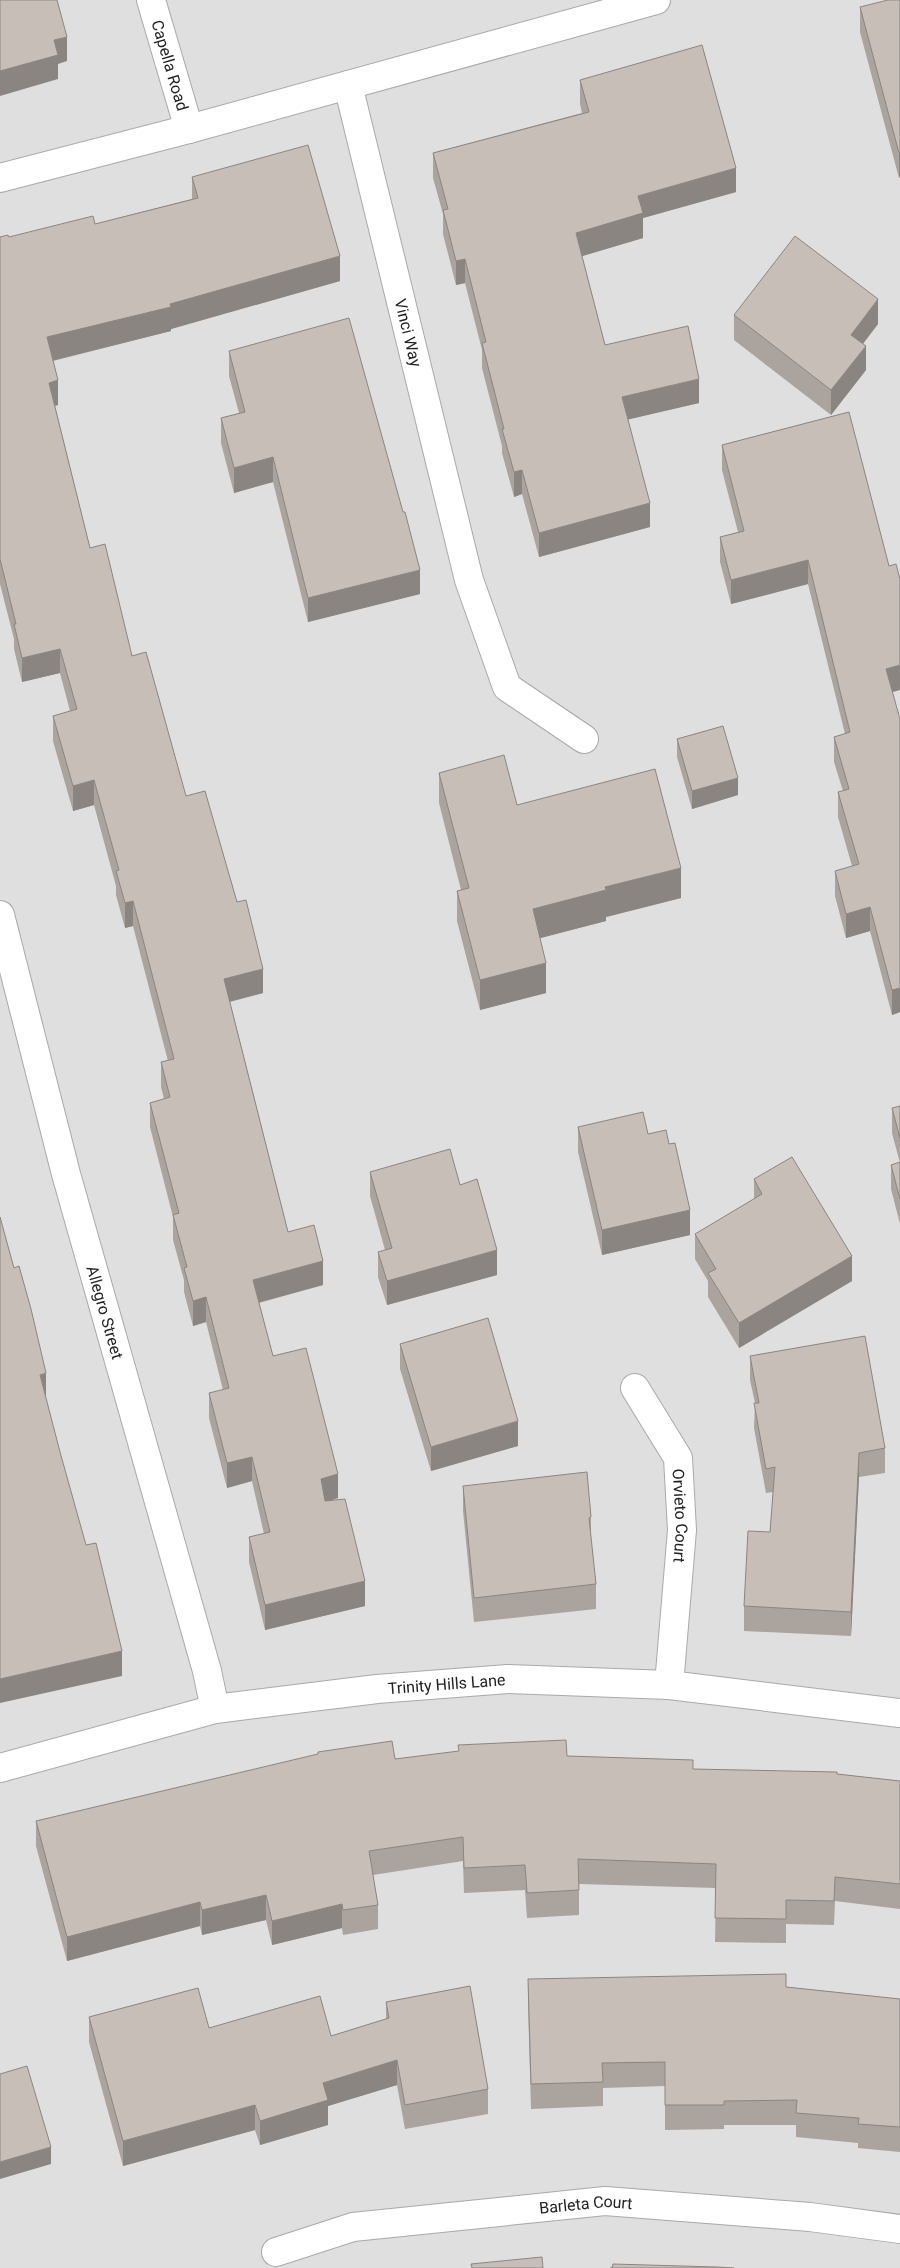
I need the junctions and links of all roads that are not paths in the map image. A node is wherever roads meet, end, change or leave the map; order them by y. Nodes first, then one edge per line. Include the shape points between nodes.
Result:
1 (151, 0) edge
2 (656, 0) edge
3 (348, 85) junction
4 (189, 129) junction
5 (0, 178) edge
6 (584, 739) dead end
7 (0, 915) edge
8 (635, 1388) dead end
9 (669, 1685) junction
10 (215, 1709) junction
11 (900, 1713) edge
12 (0, 1768) edge
13 (900, 2229) edge
14 (276, 2252) dead end

1 - 4 street, Capella Road
2 - 3 street
3 - 4 street
3 - 6 street, Vinci Way via 469,580 507,687
4 - 5 street
7 - 10 street, Allegro Street via 66,1174
8 - 9 street, Orvieto Court via 678,1458 682,1530
9 - 10 street, Trinity Hills Lane via 508,1679 377,1689
9 - 11 street, Trinity Hills Lane
10 - 12 street, Trinity Hills Lane
13 - 14 street, Barleta Court via 810,2217 605,2201 353,2227

